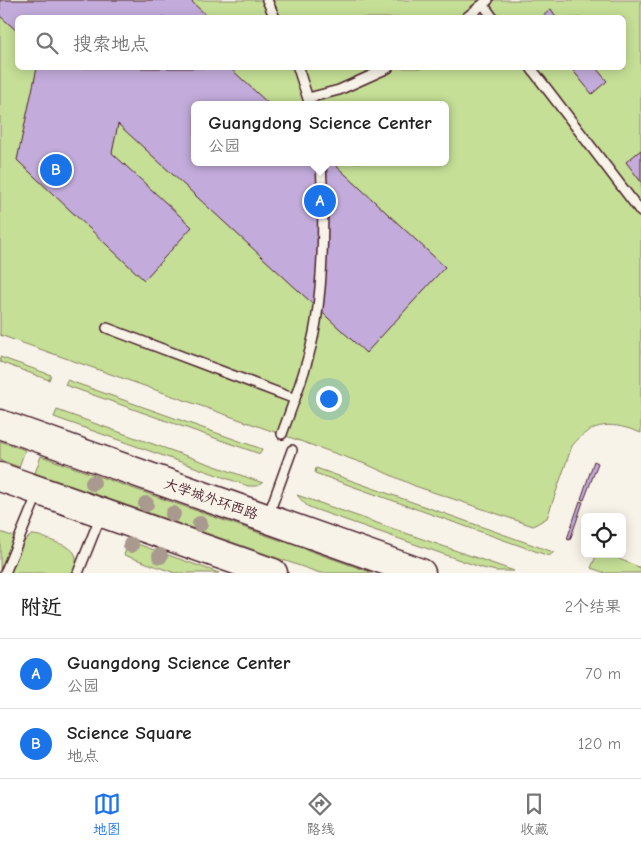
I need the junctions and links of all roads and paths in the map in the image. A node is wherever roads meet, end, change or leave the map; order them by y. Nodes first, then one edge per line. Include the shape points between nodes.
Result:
1 (267, 0) edge
2 (486, 2) edge
3 (274, 15) edge
4 (470, 15) edge
5 (492, 15) edge
6 (299, 70) edge
7 (384, 70) edge
8 (533, 70) edge
9 (309, 101) edge
10 (312, 101) edge
11 (321, 166) edge
12 (641, 212) edge
13 (106, 328) dead end
14 (294, 399) junction
15 (0, 424) edge
16 (282, 434) dead end
17 (292, 450) dead end
18 (0, 477) edge
19 (39, 490) junction
20 (102, 513) junction
21 (267, 519) junction
22 (5, 573) edge
23 (78, 573) edge
24 (273, 573) edge
25 (421, 573) edge

1 - 3 lane
2 - 4 lane
2 - 5 lane
6 - 9 lane
7 - 10 lane
8 - 12 lane
11 - 14 lane via 324,203 316,323
13 - 14 lane
14 - 16 lane
15 - 21 main road, 大学城外环西路
17 - 21 lane
18 - 19 main road
19 - 20 main road
19 - 22 lane
20 - 23 lane
20 - 24 main road
21 - 25 main road, 大学城外环西路

